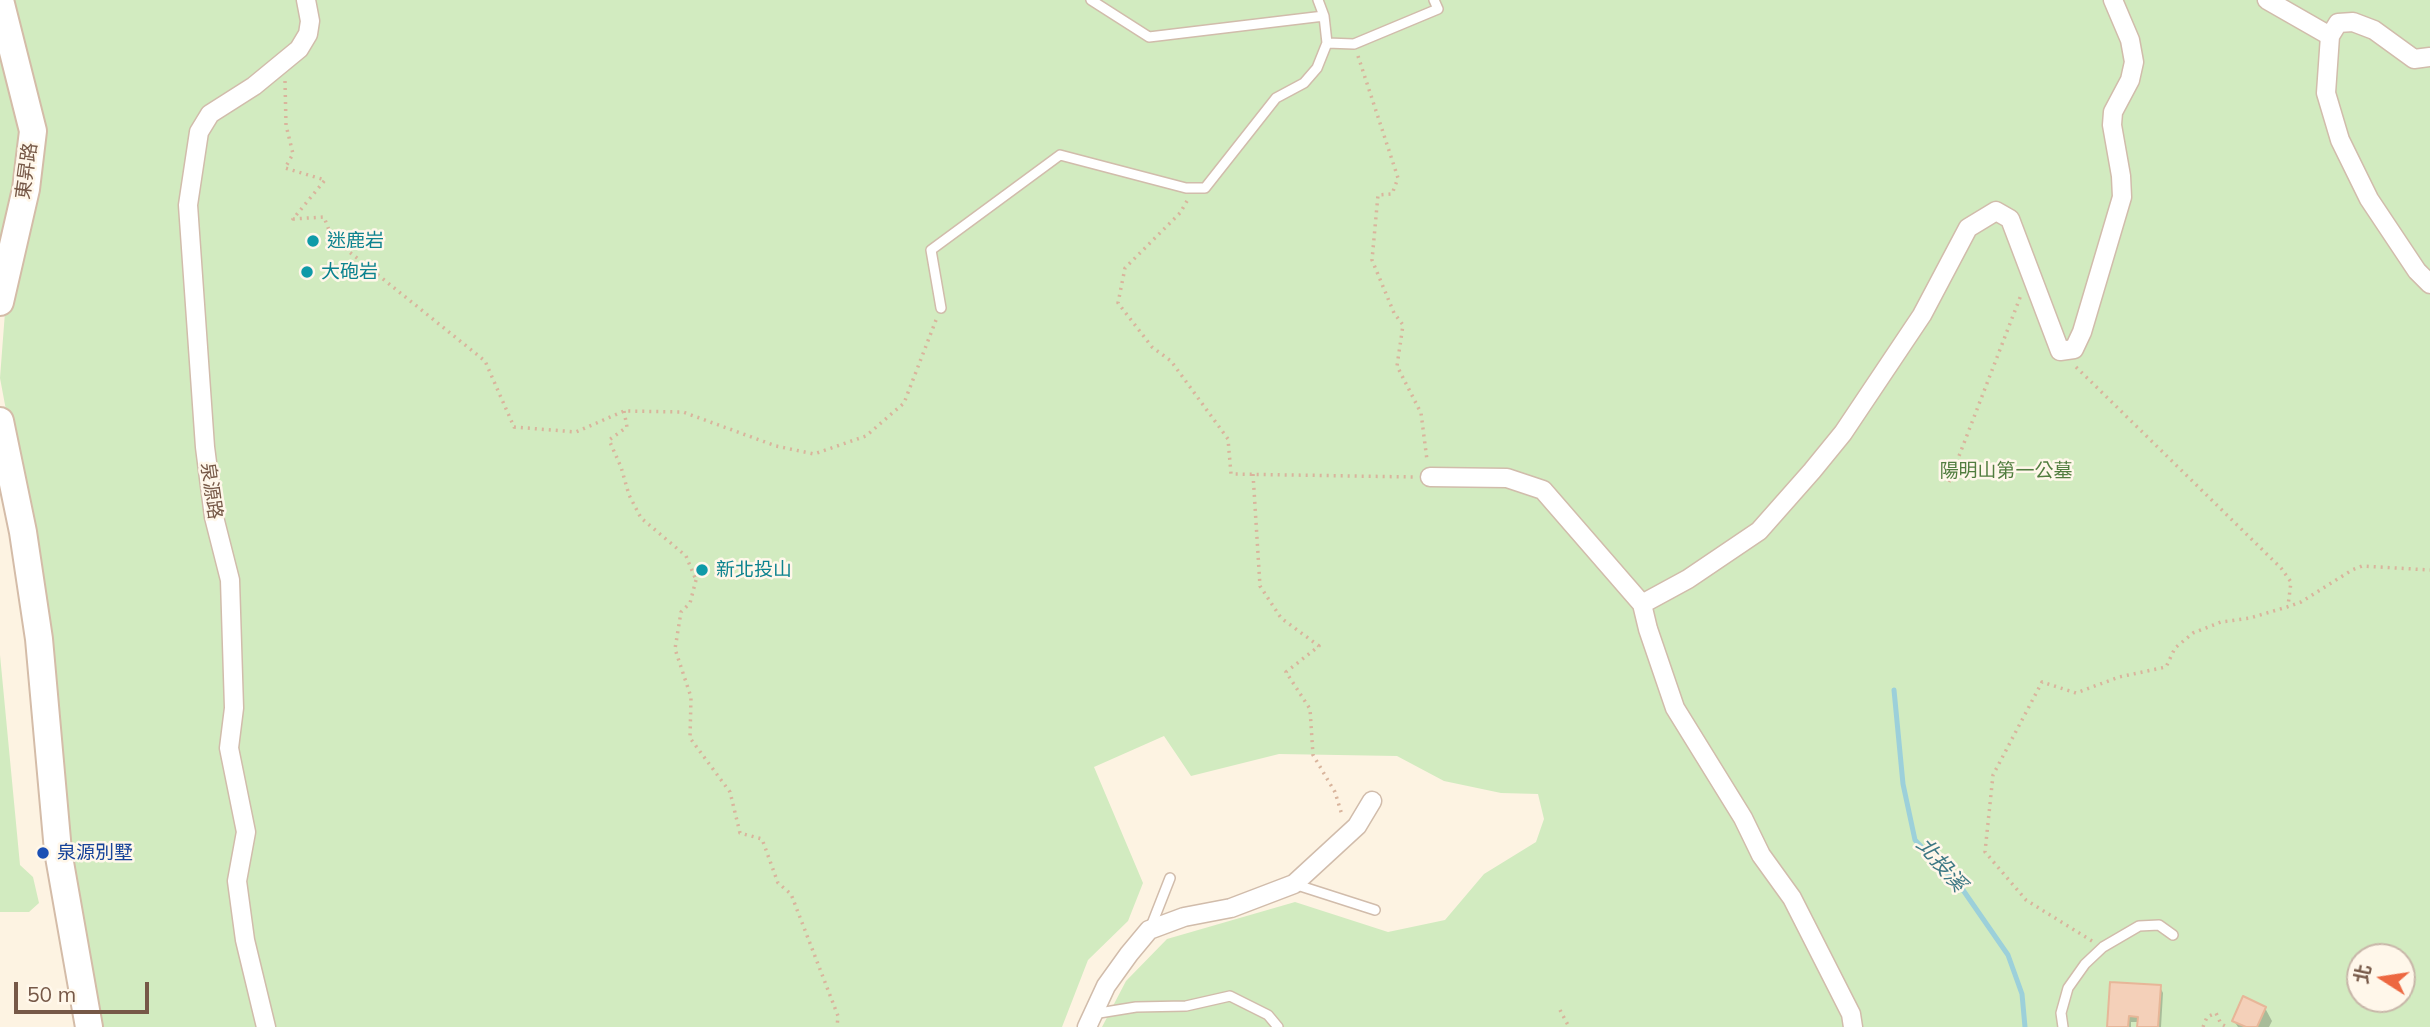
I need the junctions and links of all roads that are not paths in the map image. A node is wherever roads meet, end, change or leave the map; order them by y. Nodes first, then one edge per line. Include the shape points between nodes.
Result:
1 (0, 0) edge
2 (306, 0) edge
3 (1091, 0) edge
4 (1318, 0) edge
5 (1434, 0) edge
6 (2113, 0) edge
7 (2267, 0) edge
8 (1324, 16) junction
9 (2330, 36) junction
10 (1327, 43) junction
11 (2430, 57) edge
12 (2430, 284) edge
13 (0, 302) edge
14 (941, 307) road end
15 (0, 425) edge
16 (1430, 477) road end
17 (1642, 604) junction
18 (1372, 801) dead end
19 (1170, 878) dead end
20 (1294, 884) junction
21 (1375, 910) dead end
22 (1149, 930) junction
23 (2173, 935) dead end
24 (1089, 1021) edge
25 (89, 1027) edge
26 (266, 1027) edge
27 (1278, 1027) edge
28 (1853, 1027) edge
29 (2063, 1027) edge

1 - 13 street, 東昇路 via 33,131 26,189
2 - 26 street, 泉源路 via 310,21 299,49 210,114 199,132 188,205 205,447 214,517 230,580 234,708 229,748 246,832 237,881 245,940
3 - 8 lane via 1149,37
4 - 8 lane
5 - 10 lane via 1438,9 1354,44
6 - 17 street via 2134,62 2113,112 2122,197 2074,349 2060,351 2010,219 1996,211 1968,228 1922,315 1843,433 1759,531
7 - 9 street
8 - 10 lane
9 - 11 street via 2338,23 2353,22 2374,30 2414,59
9 - 12 street via 2326,93 2340,139 2369,199
10 - 14 lane via 1317,68 1304,83 1276,97 1205,188 1186,188 1060,155 931,250
15 - 25 street via 37,625 58,851
16 - 17 street via 1507,478 1543,490
17 - 28 street via 1675,708 1761,855 1792,898 1852,1014
18 - 20 street via 1357,826
19 - 22 lane
20 - 21 lane
20 - 22 street via 1231,908
22 - 24 street via 1106,986
23 - 29 lane via 2159,925 2138,926 2103,947 2068,988 2061,1013
24 - 27 lane via 1136,1007 1186,1006 1230,996 1268,1015

